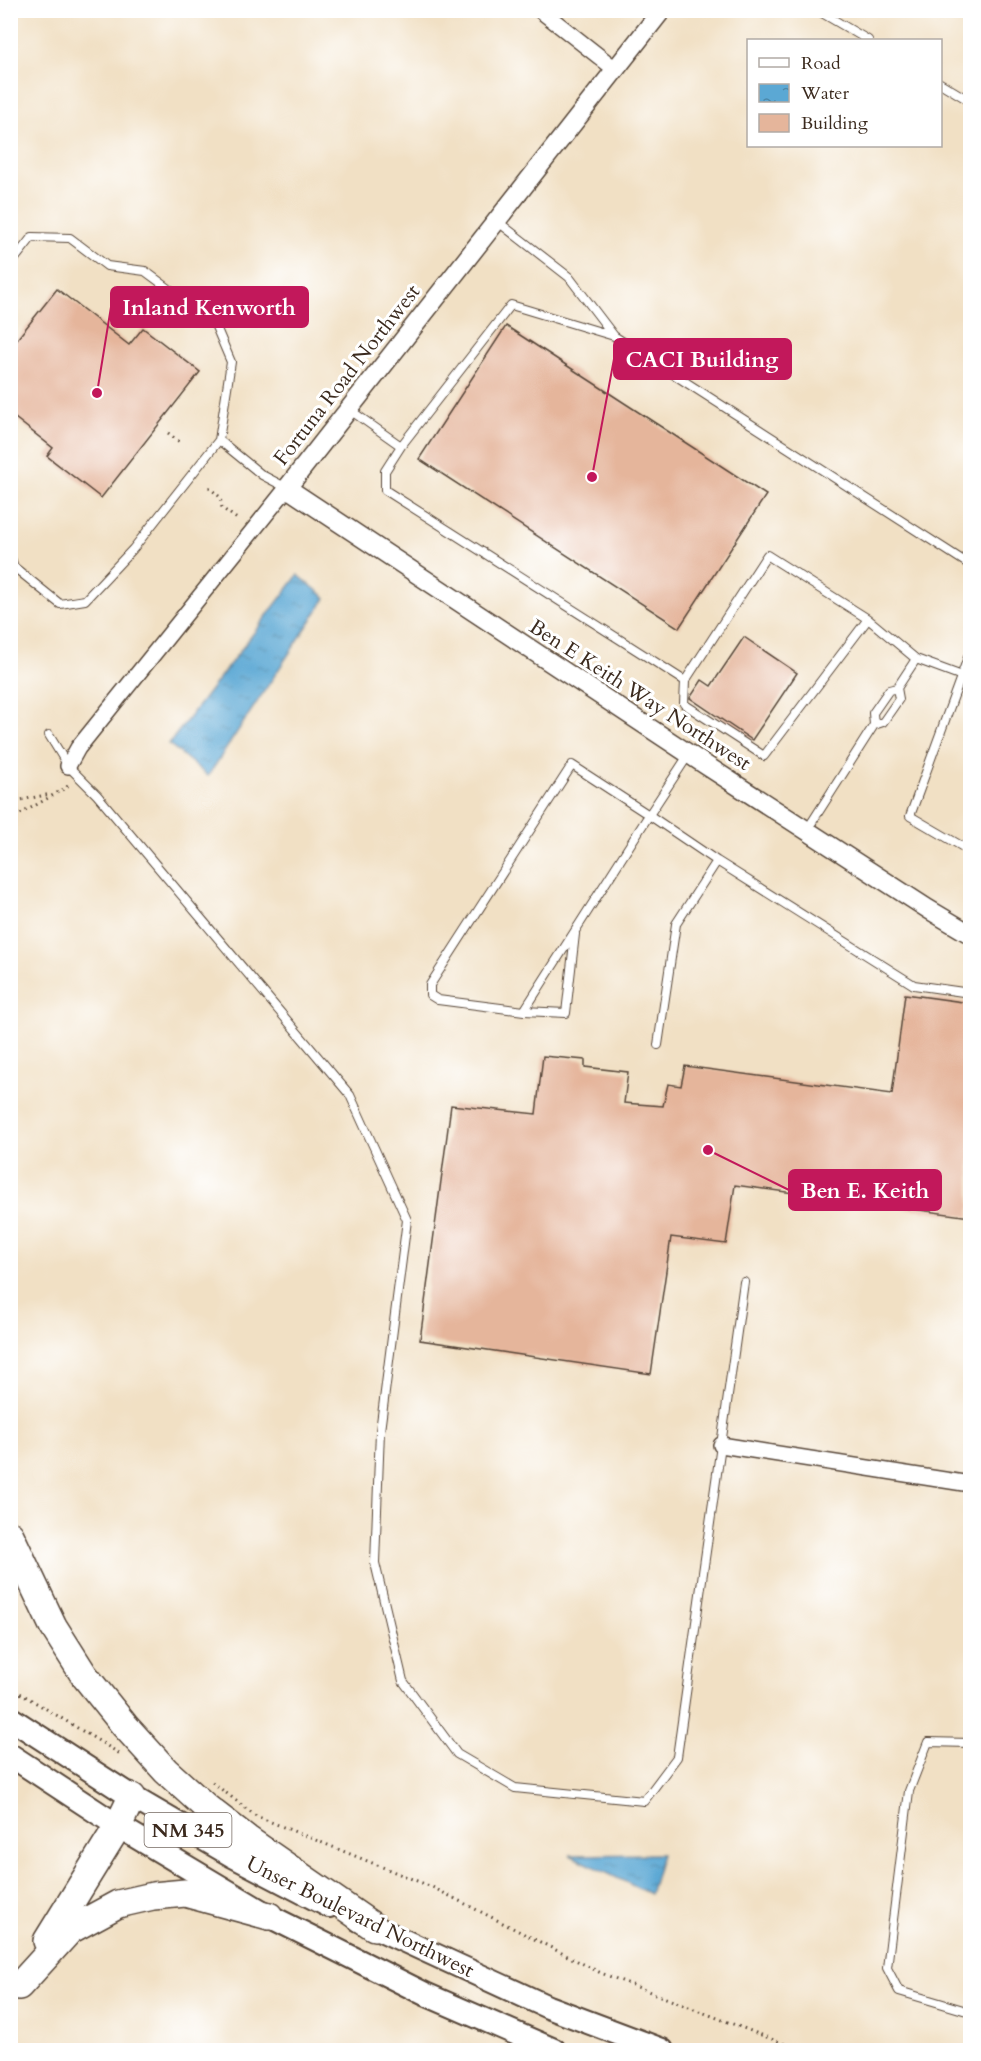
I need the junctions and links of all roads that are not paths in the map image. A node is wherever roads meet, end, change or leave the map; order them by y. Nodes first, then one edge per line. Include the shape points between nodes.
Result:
1 (540, 10) edge
2 (662, 10) edge
3 (817, 10) edge
4 (866, 39) edge
5 (615, 69) junction
6 (942, 84) edge
7 (970, 101) edge
8 (496, 220) junction
9 (10, 265) edge
10 (614, 336) junction
11 (349, 409) junction
12 (219, 440) junction
13 (401, 446) junction
14 (287, 488) junction
15 (10, 555) edge
16 (970, 565) edge
17 (868, 619) junction
18 (970, 652) edge
19 (916, 659) junction
20 (962, 676) junction
21 (685, 681) junction
22 (897, 688) junction
23 (874, 725) junction
24 (49, 735) dead end
25 (688, 754) junction
26 (68, 766) junction
27 (648, 815) junction
28 (807, 830) junction
29 (970, 850) edge
30 (717, 861) junction
31 (576, 930) junction
32 (970, 934) edge
33 (970, 993) edge
34 (524, 1011) junction
35 (658, 1045) dead end
36 (744, 1282) dead end
37 (720, 1445) junction
38 (970, 1484) edge
39 (10, 1535) edge
40 (10, 1718) edge
41 (970, 1743) edge
42 (10, 1755) edge
43 (132, 1797) junction
44 (118, 1826) junction
45 (269, 1916) junction
46 (374, 1927) junction
47 (15, 1994) edge
48 (970, 2012) edge
49 (554, 2050) edge
50 (662, 2050) edge

1 - 5 street
2 - 5 street, Fortuna Road Northwest
3 - 4 lane
5 - 8 street, Fortuna Road Northwest
6 - 7 lane
8 - 10 lane via 569,277
8 - 11 street, Fortuna Road Northwest
9 - 12 lane via 32,237 70,238 107,266 145,271 214,322 231,363
10 - 13 lane via 511,305
10 - 16 lane
11 - 13 lane
11 - 14 street, Fortuna Road Northwest
12 - 14 lane via 262,476
12 - 15 lane via 133,549 85,600 60,604 14,567
13 - 21 lane via 385,471 385,490
14 - 25 street, Ben E Keith Way Northwest
14 - 26 street, Fortuna Road Northwest via 78,748
17 - 19 lane
17 - 21 lane via 767,555
17 - 21 lane via 764,756 684,704
18 - 20 lane
19 - 20 lane
19 - 22 lane
20 - 29 lane via 910,816
22 - 23 lane via 898,699 883,722
22 - 23 lane via 889,690 873,713
23 - 28 lane
24 - 26 lane
25 - 27 lane
25 - 28 street, Ben E Keith Way Northwest
26 - 37 lane via 97,795 350,1095 407,1220 380,1431 375,1563 403,1681 457,1754 516,1788 644,1801 676,1757
27 - 30 lane
27 - 31 lane
27 - 34 lane via 573,765 430,985 430,995 438,1000
28 - 32 street, Ben E Keith Way Northwest
30 - 33 lane via 914,985
30 - 35 lane via 676,924
31 - 34 lane
31 - 34 lane via 566,1013
36 - 37 lane
37 - 38 street
39 - 46 highway via 53,1626 84,1675 153,1758 216,1815
40 - 43 main road, Unser Boulevard Northwest / NM 345
41 - 48 lane via 928,1742 909,1791 887,1968 898,1992
42 - 44 main road, Unser Boulevard Northwest / NM 345
43 - 44 highway
43 - 46 main road, Unser Boulevard Northwest / NM 345 via 290,1887
44 - 45 main road, Unser Boulevard Northwest / NM 345
44 - 47 highway
45 - 47 highway via 185,1893 118,1904 70,1930
45 - 49 main road, Unser Boulevard Northwest / NM 345 via 446,2004
46 - 50 main road, Unser Boulevard Northwest / NM 345 via 548,2007

